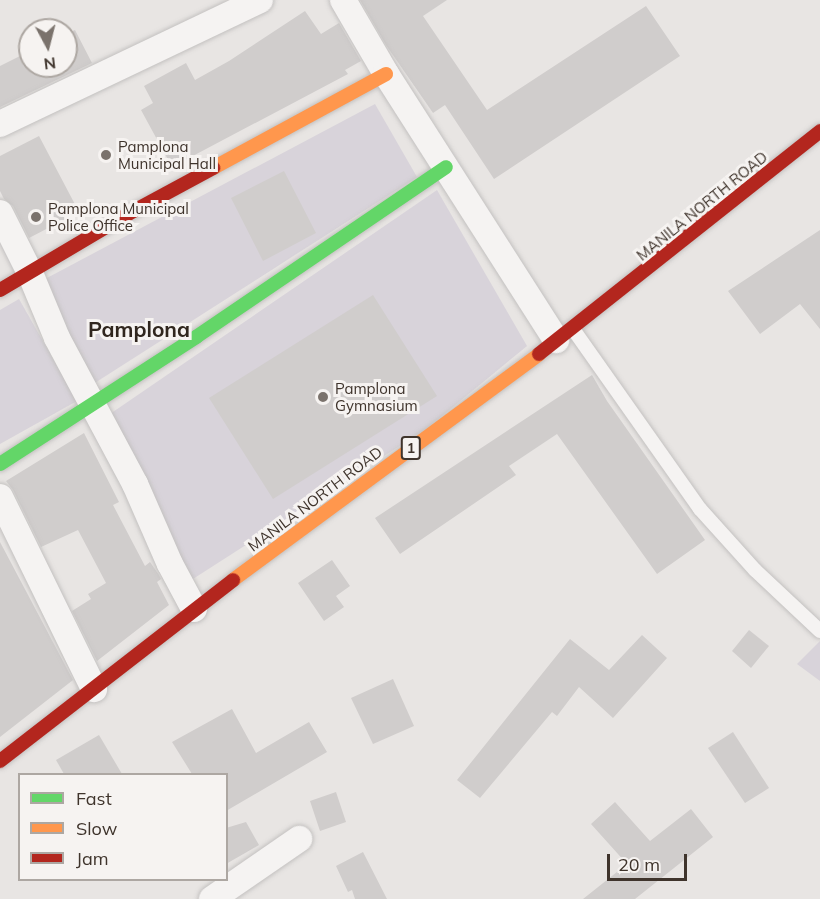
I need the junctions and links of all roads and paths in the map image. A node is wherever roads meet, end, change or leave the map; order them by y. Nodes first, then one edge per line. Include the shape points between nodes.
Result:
1 (260, 0) edge
2 (344, 0) edge
3 (386, 74) junction
4 (0, 124) edge
5 (820, 131) edge
6 (447, 167) junction
7 (0, 213) edge
8 (30, 273) junction
9 (0, 290) edge
10 (565, 335) junction
11 (93, 402) junction
12 (0, 464) edge
13 (0, 497) edge
14 (194, 609) junction
15 (820, 631) edge
16 (94, 689) junction
17 (0, 761) edge
18 (299, 839) dead end
19 (212, 899) edge

1 - 4 street
2 - 3 street
3 - 6 street
3 - 8 main road via 128,214
5 - 10 main road, MANILA NORTH ROAD / 1
6 - 10 street
6 - 11 main road
7 - 8 street
8 - 9 main road
8 - 11 street via 57,338
10 - 14 main road, MANILA NORTH ROAD / 1
10 - 15 lane via 700,509 755,570
11 - 12 main road
11 - 14 street
13 - 16 street
14 - 16 main road, MANILA NORTH ROAD / 1
16 - 17 main road, MANILA NORTH ROAD / 1
18 - 19 street

